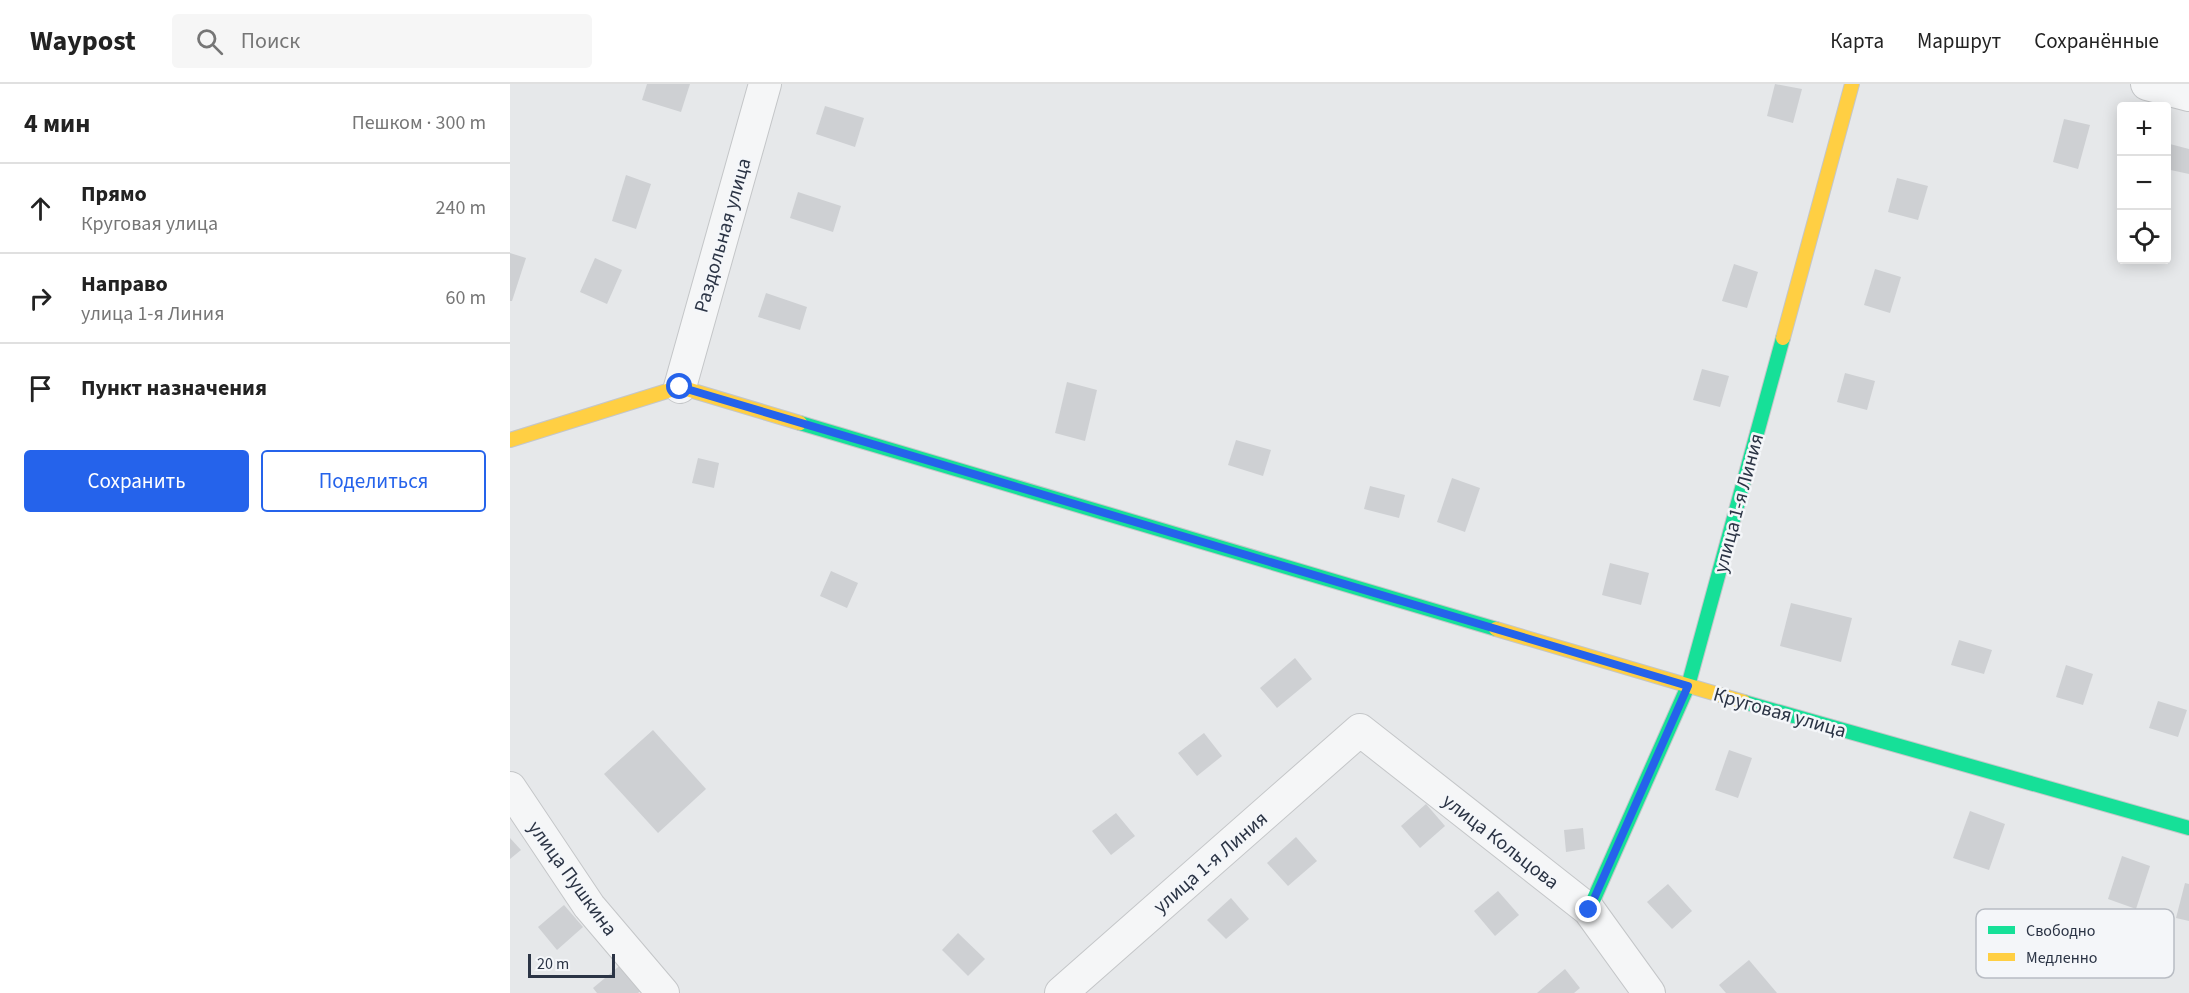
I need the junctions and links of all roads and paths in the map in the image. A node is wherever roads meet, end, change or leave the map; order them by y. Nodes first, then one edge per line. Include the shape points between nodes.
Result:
1 (765, 84) edge
2 (1852, 84) edge
3 (2147, 84) edge
4 (2189, 95) edge
5 (680, 387) junction
6 (510, 441) edge
7 (1688, 686) junction
8 (1360, 730) joint
9 (510, 788) edge
10 (2189, 828) edge
11 (1589, 910) junction
12 (663, 993) edge
13 (1061, 993) edge
14 (1649, 993) edge

1 - 5 street, Раздольная улица
2 - 7 street, улица 1-я Линия
3 - 4 street
5 - 6 street
5 - 7 street, Круговая улица
7 - 10 street, Круговая улица
7 - 11 street, улица 1-я Линия
8 - 11 street, улица Кольцова
8 - 13 street, улица 1-я Линия
9 - 12 street, улица Пушкина via 589,906
11 - 14 street, улица Кольцова

